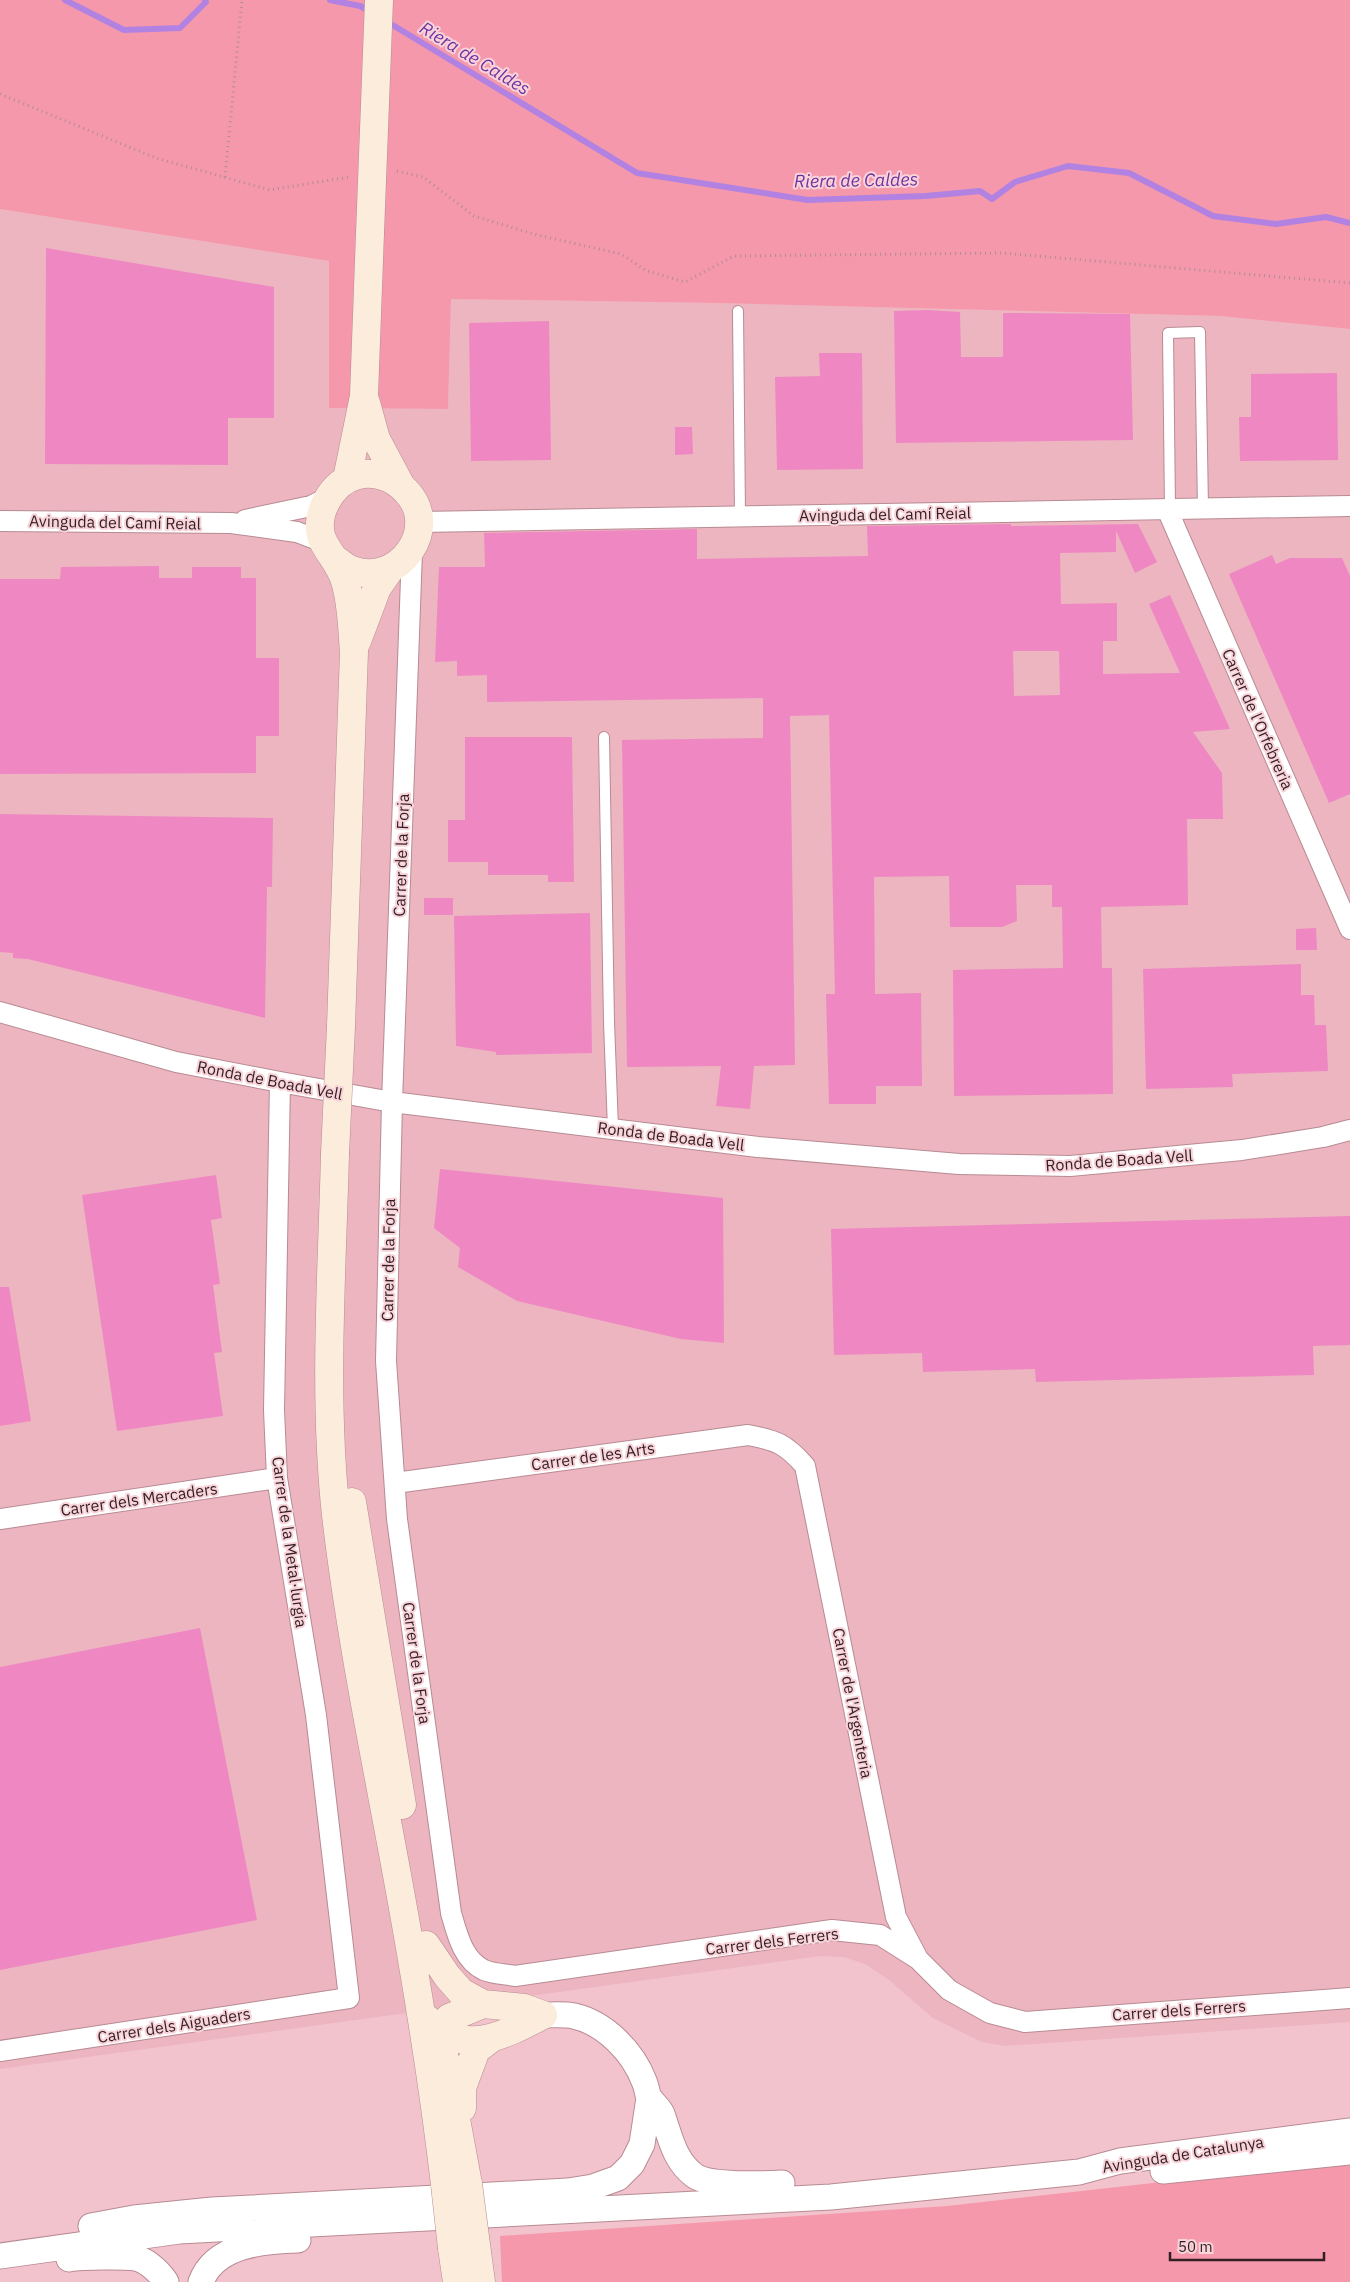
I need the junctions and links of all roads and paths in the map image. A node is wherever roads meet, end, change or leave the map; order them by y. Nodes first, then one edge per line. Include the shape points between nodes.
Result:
1 (242, 0) edge
2 (378, 0) edge
3 (0, 94) edge
4 (392, 170) dead end
5 (354, 176) dead end
6 (226, 177) junction
7 (1350, 283) edge
8 (738, 311) dead end
9 (364, 396) junction
10 (400, 484) junction
11 (338, 488) junction
12 (1350, 506) edge
13 (1203, 508) junction
14 (1169, 509) junction
15 (740, 516) junction
16 (0, 520) edge
17 (419, 522) junction
18 (231, 523) junction
19 (330, 551) junction
20 (412, 551) junction
21 (391, 568) junction
22 (354, 652) junction
23 (604, 738) dead end
24 (1350, 929) edge
25 (0, 1012) edge
26 (280, 1082) junction
27 (392, 1102) junction
28 (613, 1129) junction
29 (1350, 1130) edge
30 (330, 1350) junction
31 (789, 1448) joint
32 (277, 1478) junction
33 (395, 1483) junction
34 (0, 1519) edge
35 (426, 1945) junction
36 (918, 1959) junction
37 (472, 1961) joint
38 (349, 1998) joint
39 (1350, 1998) edge
40 (483, 2004) junction
41 (419, 2008) junction
42 (543, 2014) junction
43 (439, 2030) junction
44 (493, 2037) junction
45 (0, 2051) edge
46 (430, 2073) junction
47 (649, 2098) junction
48 (1350, 2120) edge
49 (1350, 2131) edge
50 (462, 2142) junction
51 (1210, 2148) junction
52 (1350, 2152) edge
53 (1079, 2172) junction
54 (1023, 2179) junction
55 (457, 2184) junction
56 (831, 2197) junction
57 (46, 2248) junction
58 (465, 2250) junction
59 (0, 2256) edge
60 (0, 2273) edge
61 (166, 2282) edge
62 (201, 2282) edge
63 (457, 2282) edge
64 (481, 2282) edge

1 - 6 path
2 - 9 main road, bridge
3 - 6 path via 156,158
4 - 7 path via 423,177 474,216 537,235 621,254 647,272 685,282 734,256 1002,253
5 - 6 path via 270,190
8 - 15 lane
9 - 10 main road via 376,439
9 - 11 main road
10 - 11 main road via 380,475 368,474
10 - 17 main road via 416,505
11 - 18 street, Avinguda del Camí Reial via 311,506
11 - 19 main road via 321,514 321,532
12 - 13 street, Avinguda del Camí Reial
13 - 14 street, Avinguda del Camí Reial
13 - 14 lane via 1200,332 1168,333
14 - 15 street, Avinguda del Camí Reial
14 - 24 street, Carrer de l'Orfebreria
15 - 17 street, Avinguda del Camí Reial
16 - 18 street, Avinguda del Camí Reial
17 - 20 main road
18 - 19 street, Avinguda del Camí Reial via 297,532
19 - 21 main road via 350,570 364,573
19 - 22 main road via 348,595
20 - 21 main road
20 - 27 street, Carrer de la Forja
21 - 22 main road via 371,600
22 - 30 main road, bridge
23 - 28 lane
25 - 26 street, Ronda de Boada Vell via 176,1062
26 - 27 street, Ronda de Boada Vell
26 - 32 street, Carrer de la Metal·lurgia via 274,1410
27 - 28 street, Ronda de Boada Vell
27 - 33 street, Carrer de la Forja via 386,1361
28 - 29 street, Ronda de Boada Vell via 758,1147 950,1163 1070,1166 1242,1150
30 - 35 main road via 350,1491
30 - 41 main road via 329,1427 345,1592
31 - 33 street, Carrer de les Arts via 748,1435
31 - 36 street, Carrer de l'Argenteria via 804,1466 896,1917
32 - 34 street, Carrer dels Mercaders
32 - 38 street, Carrer de la Metal·lurgia via 316,1715
33 - 37 street, Carrer de la Forja via 451,1914 459,1941
35 - 40 main road via 462,1992
35 - 43 main road
36 - 37 street, Carrer dels Ferrers via 880,1936 832,1930 515,1976 485,1970
36 - 39 street, Carrer dels Ferrers via 949,1990 990,2013 1025,2022
38 - 45 street, Carrer dels Aiguaders
40 - 42 main road via 524,2008
40 - 43 main road via 449,2018
41 - 43 main road
41 - 46 main road
42 - 44 main road
42 - 47 street via 573,2016 606,2031 635,2064
43 - 44 main road via 460,2041
43 - 46 main road via 433,2038
43 - 50 main road
44 - 50 main road via 476,2050 462,2088
46 - 55 main road
47 - 54 street via 661,2112 670,2142 680,2160 696,2177 727,2183 766,2184 989,2170
47 - 57 street via 642,2144 632,2164 618,2178 594,2187 212,2210 134,2218 83,2227
48 - 51 street via 1290,2126
49 - 51 street, Avinguda de Catalunya
50 - 55 main road
51 - 53 street, Avinguda de Catalunya via 1120,2161
52 - 53 street, Avinguda de Catalunya via 1121,2176
53 - 54 street
54 - 56 street
55 - 58 main road, bridge
56 - 57 street via 262,2225 179,2231
56 - 62 street via 754,2214 275,2241 243,2246 216,2261
57 - 59 street
58 - 63 main road
58 - 64 main road
60 - 61 street via 80,2257 140,2259 162,2275

